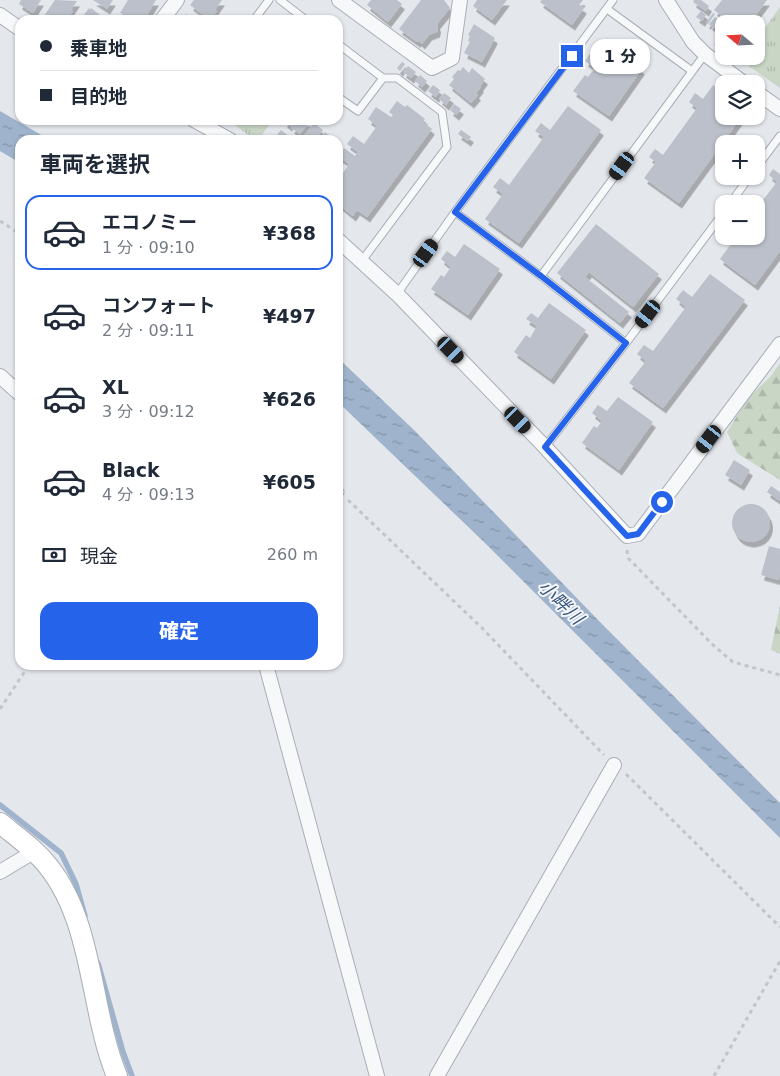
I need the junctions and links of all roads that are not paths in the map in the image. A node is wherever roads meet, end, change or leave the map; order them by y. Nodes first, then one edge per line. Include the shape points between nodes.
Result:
1 (177, 0) edge
2 (269, 0) edge
3 (280, 0) edge
4 (339, 0) edge
5 (460, 0) edge
6 (613, 0) edge
7 (666, 0) edge
8 (607, 9) junction
9 (0, 15) edge
10 (166, 15) edge
11 (258, 15) edge
12 (300, 15) edge
13 (15, 26) edge
14 (343, 48) edge
15 (705, 54) junction
16 (692, 71) junction
17 (733, 75) edge
18 (383, 78) junction
19 (765, 99) edge
20 (343, 101) edge
21 (780, 110) edge
22 (203, 125) edge
23 (221, 135) edge
24 (780, 136) edge
25 (765, 156) edge
26 (455, 212) junction
27 (715, 224) edge
28 (343, 245) edge
29 (361, 262) junction
30 (541, 276) junction
31 (397, 294) junction
32 (626, 343) junction
33 (780, 344) edge
34 (0, 376) edge
35 (15, 390) edge
36 (545, 447) junction
37 (267, 670) edge
38 (614, 765) road end
39 (0, 823) edge
40 (35, 851) junction
41 (0, 872) edge
42 (115, 1075) edge
43 (377, 1076) edge
44 (438, 1076) edge

1 - 10 street
2 - 11 lane
3 - 12 lane
4 - 5 street via 432,68 452,58
6 - 8 lane
7 - 15 street via 693,42
8 - 16 lane
8 - 26 lane
9 - 13 street
14 - 18 lane
15 - 16 lane
15 - 17 street
16 - 30 lane
18 - 20 lane via 358,112
18 - 29 lane via 397,78 442,112 447,147
19 - 21 street
22 - 23 street
24 - 25 lane
26 - 30 lane
26 - 31 lane
27 - 32 lane
28 - 29 street
29 - 31 street
30 - 32 lane
31 - 36 street
32 - 36 lane
33 - 36 street via 638,534 627,536
34 - 35 street
37 - 43 street
38 - 44 street
39 - 40 street
40 - 41 street
40 - 42 street via 71,904

